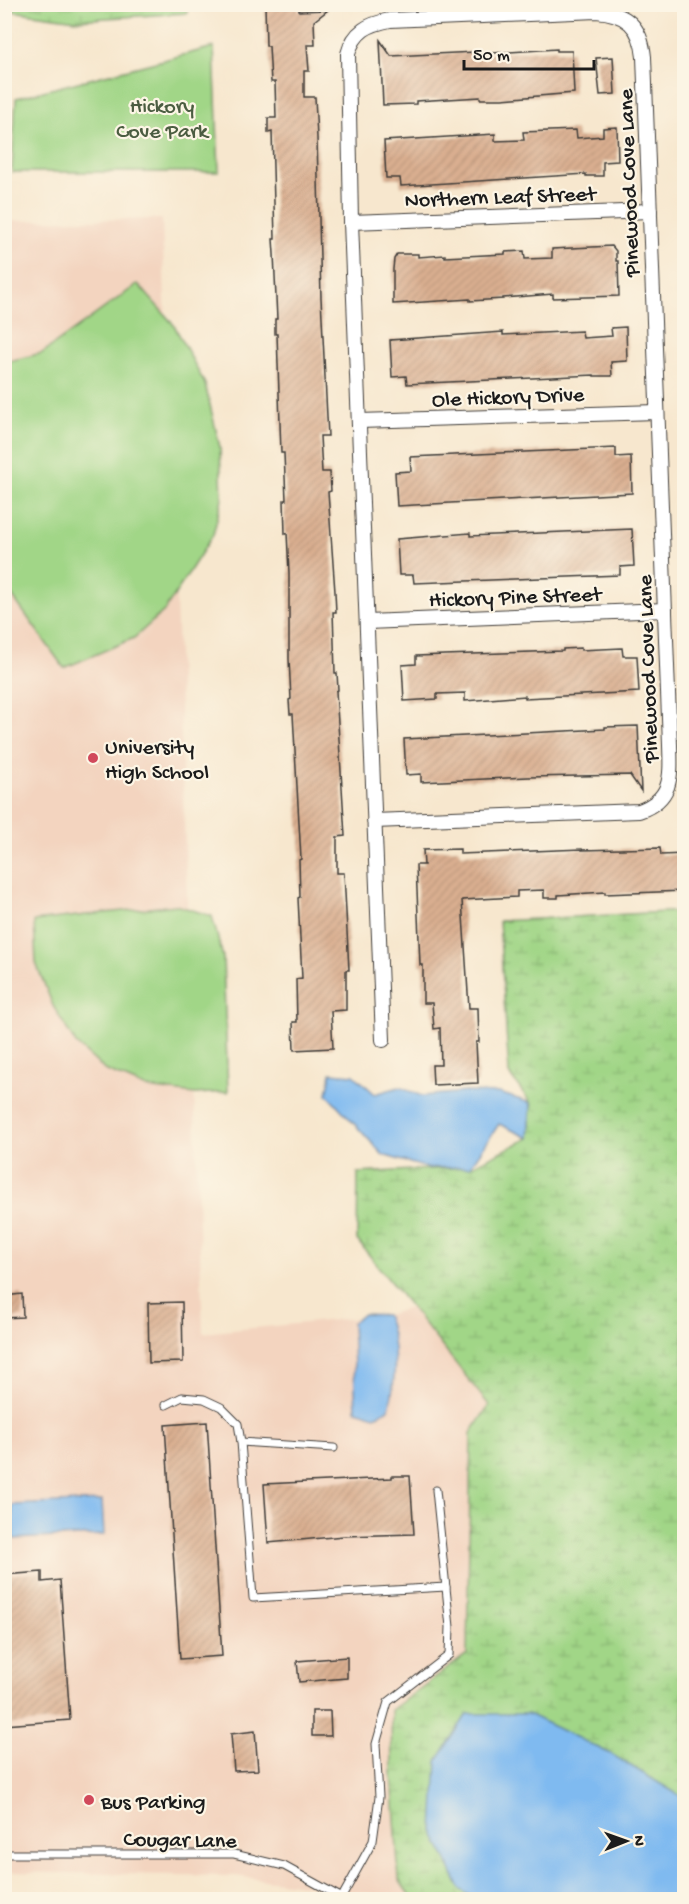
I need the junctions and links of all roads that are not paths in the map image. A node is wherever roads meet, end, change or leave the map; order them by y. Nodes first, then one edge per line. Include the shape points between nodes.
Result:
1 (650, 211) junction
2 (351, 222) junction
3 (657, 412) junction
4 (359, 421) junction
5 (665, 610) junction
6 (367, 622) junction
7 (684, 744) edge
8 (670, 745) junction
9 (374, 821) junction
10 (383, 1040) dead end
11 (166, 1405) dead end
12 (241, 1442) junction
13 (334, 1448) dead end
14 (436, 1490) dead end
15 (446, 1587) junction
16 (4, 1854) edge
17 (344, 1898) edge

1 - 2 street, Northern Leaf Street
1 - 2 street, Pinewood Cove Lane via 640,37 618,15 596,11 397,20 376,23 358,33 351,43 347,67
1 - 3 street, Pinewood Cove Lane
2 - 4 street, Pinewood Cove Lane
3 - 4 street, Ole Hickory Drive
3 - 5 street, Pinewood Cove Lane
4 - 6 street, Pinewood Cove Lane
5 - 6 street, Hickory Pine Street
5 - 8 street, Pinewood Cove Lane
6 - 9 street, Pinewood Cove Lane
7 - 8 street
8 - 9 street, Pinewood Cove Lane via 668,786 661,798 639,811
9 - 10 street, Pinewood Cove Lane
11 - 12 lane via 182,1397 204,1399 221,1407 238,1424
12 - 13 lane
12 - 15 lane via 253,1598
14 - 15 lane
15 - 17 lane via 449,1655 388,1702 376,1744 379,1797 373,1841
16 - 17 lane, Cougar Lane via 234,1854 284,1866

